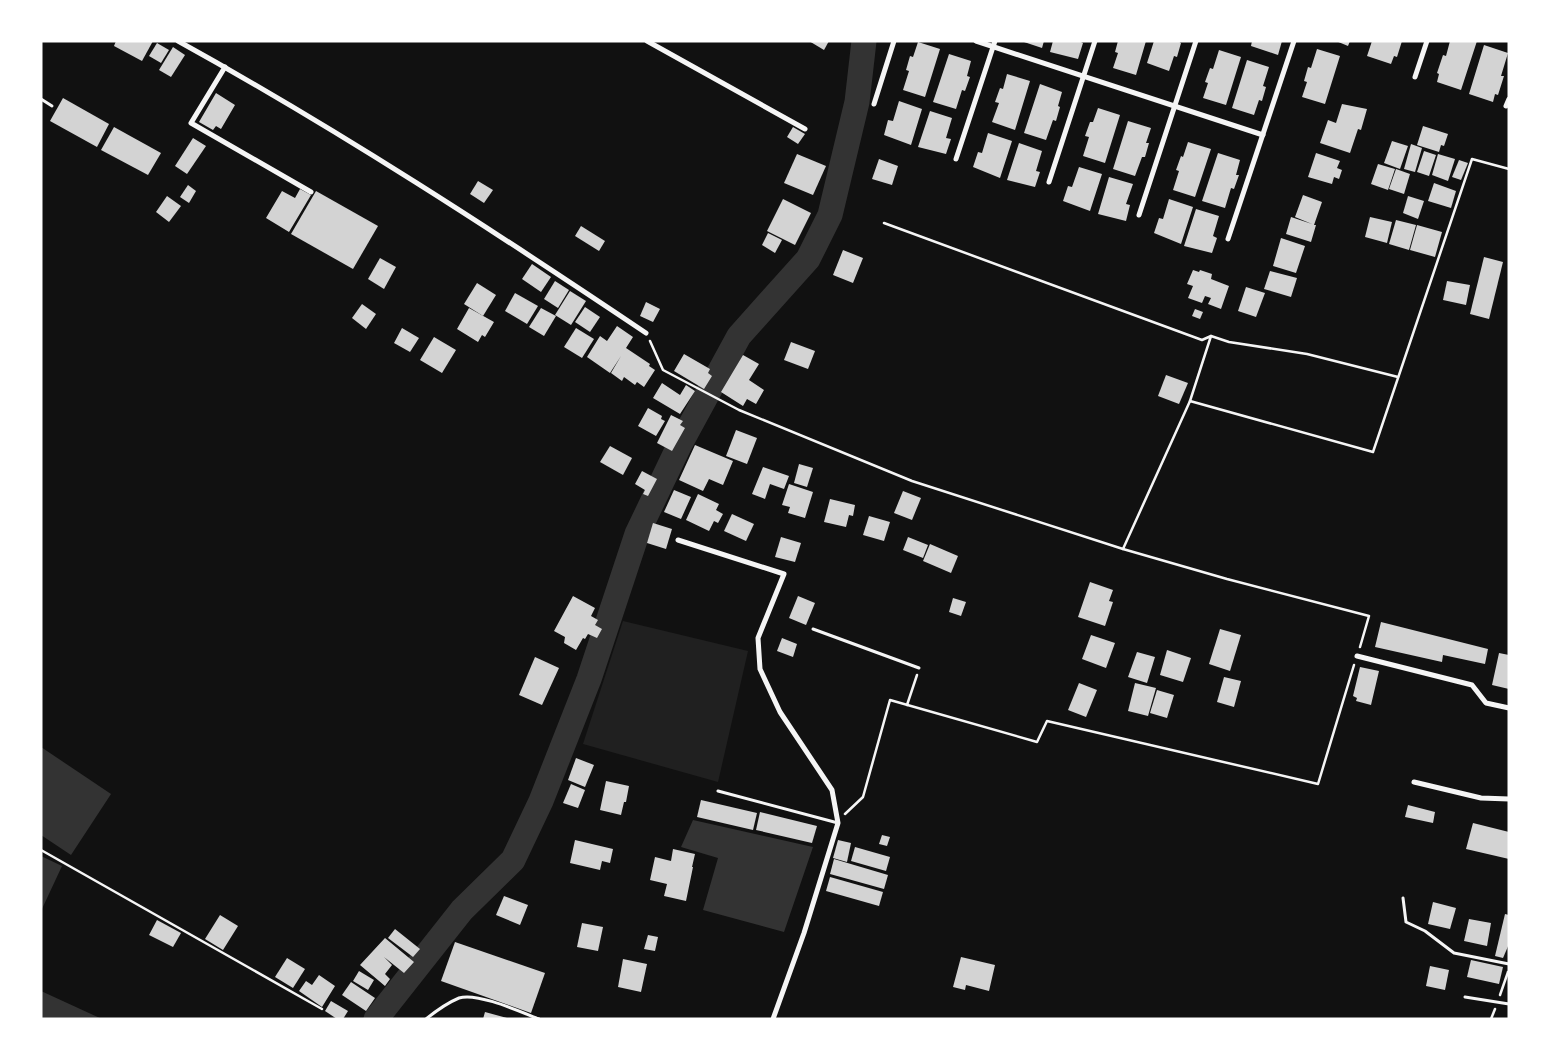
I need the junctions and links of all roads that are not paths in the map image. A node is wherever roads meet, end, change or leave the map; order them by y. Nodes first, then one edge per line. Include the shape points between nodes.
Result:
1 (178, 41) edge
2 (647, 41) edge
3 (894, 41) edge
4 (976, 41) edge
5 (1095, 41) edge
6 (1196, 41) edge
7 (1294, 41) edge
8 (1427, 41) edge
9 (994, 44) edge
10 (225, 67) junction
11 (1084, 76) junction
12 (1415, 78) dead end
13 (41, 99) edge
14 (1509, 99) edge
15 (874, 104) dead end
16 (52, 106) dead end
17 (1174, 106) junction
18 (1506, 106) dead end
19 (805, 129) dead end
20 (1263, 135) junction
21 (956, 160) dead end
22 (1049, 182) dead end
23 (311, 192) dead end
24 (1139, 215) dead end
25 (1228, 239) dead end
26 (646, 333) road end
27 (678, 540) dead end
28 (813, 629) dead end
29 (1357, 656) road end
30 (919, 668) road end
31 (1509, 708) edge
32 (1414, 782) dead end
33 (718, 791) dead end
34 (1509, 800) edge
35 (838, 823) junction
36 (1403, 898) dead end
37 (1509, 964) edge
38 (1465, 997) dead end
39 (1509, 1004) edge
40 (426, 1019) edge
41 (539, 1019) edge
42 (773, 1019) edge

1 - 10 street
2 - 19 street
3 - 15 street
4 - 9 street
5 - 11 street
6 - 17 street
7 - 20 street
8 - 12 street
9 - 11 street
9 - 21 street
10 - 23 street via 191,123
10 - 26 street via 516,246
11 - 17 street
11 - 22 street
13 - 16 lane
14 - 18 street
17 - 20 street
17 - 24 street
20 - 25 street
27 - 35 street via 784,574 758,638 760,669 780,712 832,790
28 - 30 lane
29 - 31 street via 1472,684 1486,703
32 - 34 street via 1481,798
33 - 35 lane
35 - 42 street
36 - 37 lane via 1406,922 1454,953
38 - 39 lane
40 - 41 lane via 462,997 477,997

